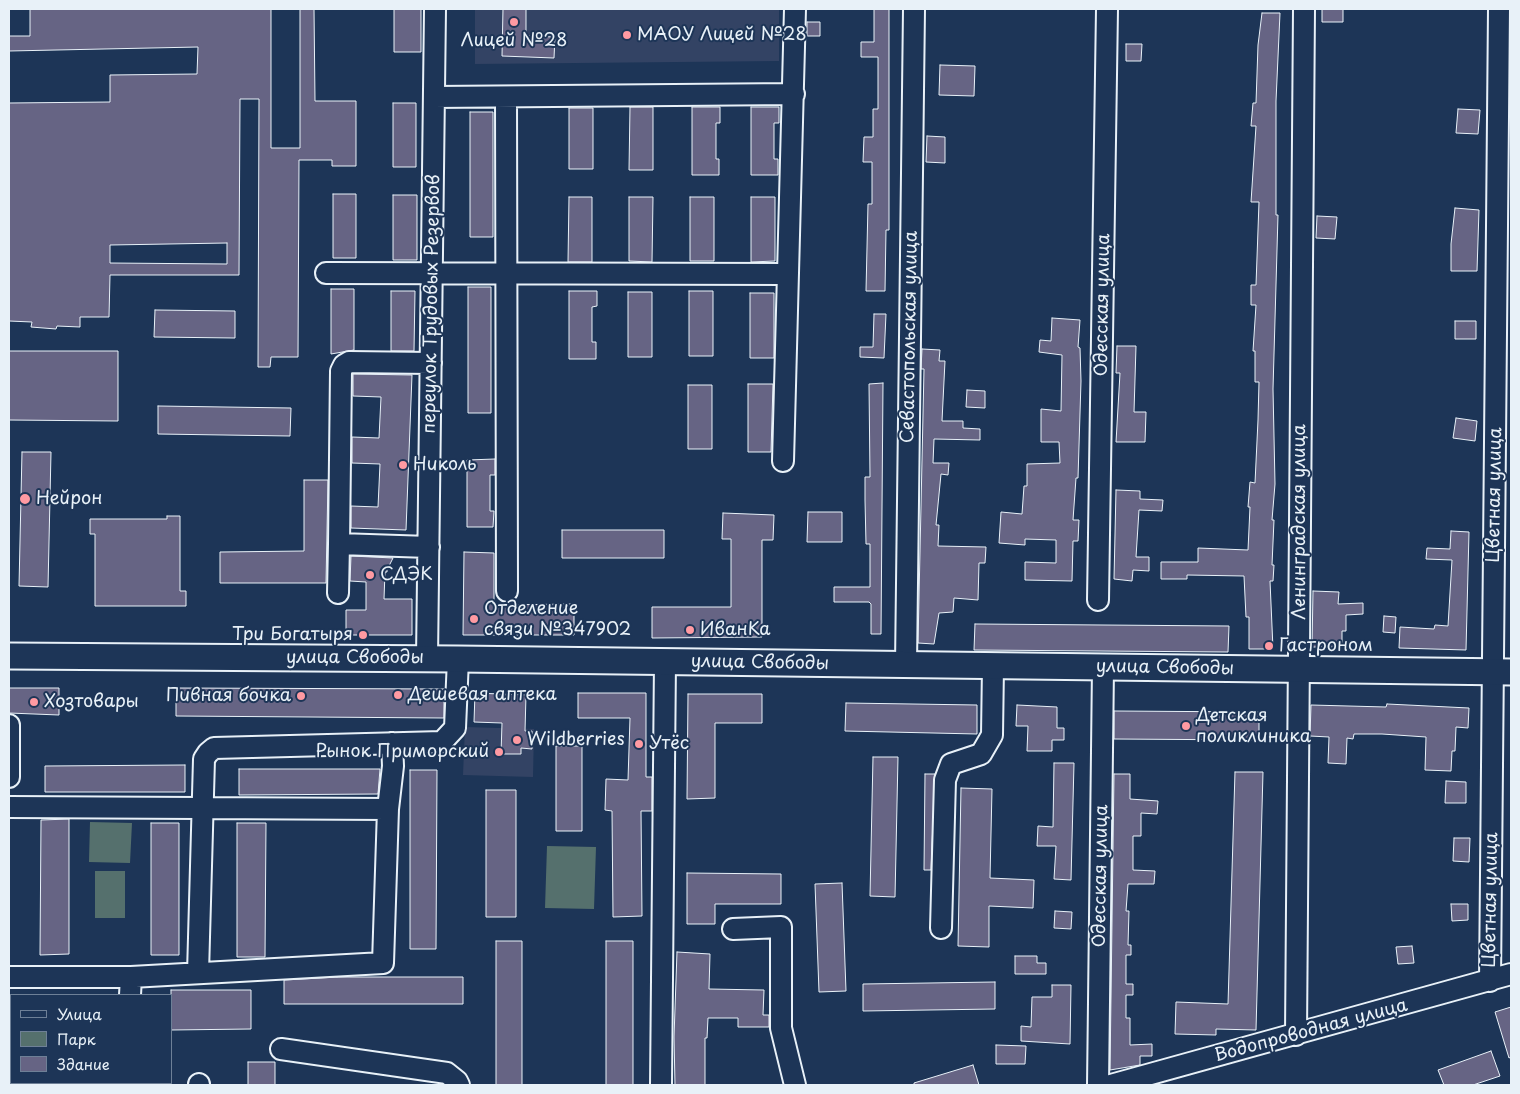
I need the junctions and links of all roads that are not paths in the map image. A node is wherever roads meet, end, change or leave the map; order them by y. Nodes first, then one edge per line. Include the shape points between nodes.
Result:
1 (436, 9) edge
2 (795, 9) edge
3 (914, 9) edge
4 (1107, 9) edge
5 (1304, 9) edge
6 (1499, 9) edge
7 (794, 94) junction
8 (434, 97) junction
9 (506, 97) junction
10 (326, 273) dead end
11 (432, 273) junction
12 (506, 273) junction
13 (788, 274) junction
14 (431, 363) junction
15 (783, 462) dead end
16 (339, 544) junction
17 (429, 547) junction
18 (507, 592) dead end
19 (338, 593) dead end
20 (1098, 600) dead end
21 (9, 656) edge
22 (427, 658) junction
23 (458, 659) junction
24 (665, 661) junction
25 (906, 664) junction
26 (993, 666) junction
27 (1103, 667) junction
28 (1299, 670) junction
29 (1502, 672) edge
30 (9, 725) edge
31 (392, 743) junction
32 (9, 777) edge
33 (9, 806) edge
34 (202, 808) junction
35 (388, 809) junction
36 (941, 928) dead end
37 (733, 929) dead end
38 (198, 973) junction
39 (1511, 974) edge
40 (9, 977) edge
41 (1490, 981) junction
42 (130, 986) edge
43 (1296, 1035) junction
44 (280, 1049) dead end
45 (459, 1085) edge
46 (661, 1085) edge
47 (795, 1085) edge
48 (1098, 1085) edge
49 (1111, 1085) edge

1 - 8 street, переулок Трудовых Резервов
2 - 7 street
3 - 25 street, Севастопольская улица
4 - 20 street, Одесская улица
5 - 28 street, Ленинградская улица
6 - 29 street, Цветная улица
7 - 9 street
7 - 13 street
8 - 9 street
8 - 11 street, переулок Трудовых Резервов
9 - 12 street
10 - 11 street
11 - 12 street
11 - 14 street, переулок Трудовых Резервов
12 - 13 street
12 - 18 street
13 - 15 street
14 - 16 street via 349,362 341,370
14 - 17 street, переулок Трудовых Резервов
16 - 17 street
16 - 19 street
17 - 22 street, переулок Трудовых Резервов
21 - 22 main road, улица Свободы
22 - 23 main road, улица Свободы
23 - 24 main road, улица Свободы
23 - 31 street via 455,728 442,742
24 - 25 main road, улица Свободы
24 - 46 street
25 - 26 main road, улица Свободы
26 - 27 main road, улица Свободы
26 - 36 street via 992,735 981,754 950,764 945,780
27 - 28 main road, улица Свободы
27 - 48 street, Одесская улица
28 - 29 main road, улица Свободы
28 - 43 street, Ленинградская улица
29 - 41 street, Цветная улица
30 - 32 street
31 - 34 street via 214,748 204,759
31 - 35 street
33 - 34 street
34 - 35 street
34 - 38 street
35 - 38 street via 383,962
37 - 47 street via 781,927 781,1028
38 - 42 street
39 - 41 street, Водопроводная улица
40 - 42 street
41 - 43 street, Водопроводная улица
43 - 49 street, Водопроводная улица
44 - 45 street via 447,1073

